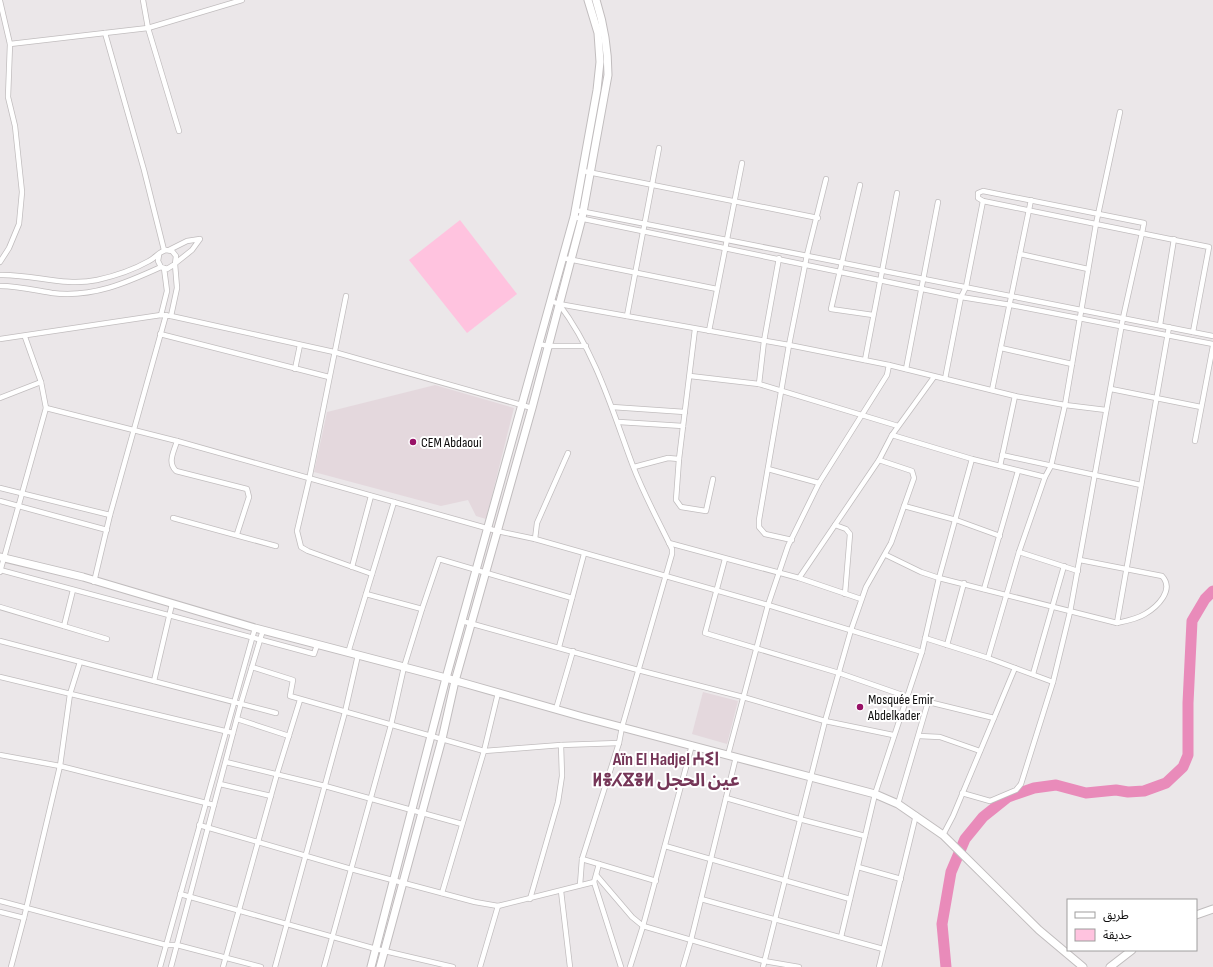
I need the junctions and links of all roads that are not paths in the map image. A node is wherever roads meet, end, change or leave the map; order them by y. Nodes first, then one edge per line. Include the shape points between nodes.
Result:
1 (143, 0) edge
2 (242, 0) edge
3 (588, 0) edge
4 (596, 0) edge
5 (0, 1) edge
6 (148, 28) junction
7 (105, 33) junction
8 (10, 44) junction
9 (1120, 112) dead end
10 (179, 131) dead end
11 (659, 148) dead end
12 (742, 163) dead end
13 (587, 171) junction
14 (826, 179) dead end
15 (652, 185) junction
16 (860, 185) dead end
17 (897, 193) dead end
18 (1031, 200) junction
19 (983, 201) junction
20 (734, 202) junction
21 (938, 202) dead end
22 (1028, 210) junction
23 (575, 213) junction
24 (1098, 214) junction
25 (583, 215) junction
26 (818, 218) junction
27 (645, 224) junction
28 (1096, 224) junction
29 (644, 230) junction
30 (1142, 233) junction
31 (1174, 239) junction
32 (727, 240) junction
33 (726, 247) junction
34 (164, 250) junction
35 (170, 250) junction
36 (1020, 254) junction
37 (159, 255) junction
38 (807, 255) junction
39 (563, 258) junction
40 (779, 258) junction
41 (571, 260) junction
42 (0, 262) edge
43 (176, 263) junction
44 (842, 263) junction
45 (806, 264) junction
46 (163, 268) junction
47 (1088, 269) junction
48 (882, 270) junction
49 (840, 271) junction
50 (636, 272) junction
51 (0, 275) edge
52 (880, 279) junction
53 (923, 279) junction
54 (0, 286) edge
55 (966, 287) junction
56 (923, 288) junction
57 (717, 289) junction
58 (346, 296) dead end
59 (1012, 296) junction
60 (961, 297) junction
61 (551, 301) junction
62 (559, 304) junction
63 (1011, 305) junction
64 (1081, 310) junction
65 (166, 315) junction
66 (873, 315) junction
67 (627, 316) junction
68 (1080, 318) junction
69 (1123, 318) junction
70 (1160, 325) junction
71 (1123, 326) junction
72 (1169, 327) junction
73 (696, 328) junction
74 (709, 331) junction
75 (1193, 332) junction
76 (160, 334) junction
77 (1167, 335) junction
78 (1213, 336) edge
79 (25, 337) junction
80 (0, 339) edge
81 (764, 341) junction
82 (539, 344) junction
83 (300, 345) junction
84 (789, 345) junction
85 (1213, 345) edge
86 (548, 346) junction
87 (586, 346) junction
88 (1001, 348) junction
89 (334, 352) junction
90 (865, 360) junction
91 (1072, 364) junction
92 (889, 365) junction
93 (906, 368) junction
94 (295, 369) junction
95 (690, 376) junction
96 (329, 377) junction
97 (934, 377) junction
98 (945, 379) junction
99 (41, 382) junction
100 (759, 384) junction
101 (1111, 389) junction
102 (781, 390) junction
103 (992, 390) junction
104 (1016, 396) junction
105 (1156, 397) junction
106 (0, 398) edge
107 (523, 406) junction
108 (1065, 406) junction
109 (1201, 406) junction
110 (612, 407) junction
111 (46, 408) junction
112 (532, 408) junction
113 (1106, 410) junction
114 (685, 412) junction
115 (860, 415) junction
116 (619, 422) junction
117 (683, 426) junction
118 (898, 426) junction
119 (133, 430) junction
120 (892, 435) junction
121 (177, 441) junction
122 (1195, 442) dead end
123 (568, 453) dead end
124 (1002, 455) junction
125 (679, 459) junction
126 (972, 459) junction
127 (879, 460) junction
128 (1000, 466) junction
129 (1051, 466) junction
130 (634, 467) junction
131 (768, 469) junction
132 (1018, 471) junction
133 (1096, 474) junction
134 (1045, 477) junction
135 (713, 479) dead end
136 (309, 480) junction
137 (819, 483) junction
138 (1141, 485) junction
139 (0, 488) edge
140 (22, 493) junction
141 (371, 496) junction
142 (0, 501) edge
143 (394, 502) junction
144 (18, 506) junction
145 (904, 506) junction
146 (110, 515) junction
147 (172, 518) dead end
148 (956, 520) junction
149 (835, 525) junction
150 (488, 528) junction
151 (107, 530) junction
152 (497, 531) junction
153 (236, 534) junction
154 (1000, 536) junction
155 (535, 539) junction
156 (792, 540) junction
157 (669, 543) junction
158 (276, 546) dead end
159 (1020, 552) junction
160 (584, 554) junction
161 (886, 555) junction
162 (2, 557) edge
163 (725, 559) junction
164 (1080, 560) junction
165 (1064, 566) junction
166 (352, 567) junction
167 (1126, 569) junction
168 (476, 570) junction
169 (0, 571) edge
170 (1078, 571) junction
171 (372, 574) junction
172 (486, 574) junction
173 (779, 574) junction
174 (665, 577) junction
175 (799, 578) junction
176 (940, 578) junction
177 (94, 582) junction
178 (964, 583) junction
179 (73, 590) junction
180 (717, 590) junction
181 (984, 590) junction
182 (366, 594) junction
183 (846, 594) junction
184 (1007, 595) junction
185 (572, 598) junction
186 (860, 599) junction
187 (172, 604) junction
188 (768, 605) junction
189 (0, 607) edge
190 (1052, 607) junction
191 (422, 609) junction
192 (1070, 612) junction
193 (169, 615) junction
194 (462, 621) junction
195 (471, 623) junction
196 (1117, 623) junction
197 (64, 626) junction
198 (255, 628) junction
199 (263, 630) junction
200 (851, 630) junction
201 (252, 638) junction
202 (925, 638) junction
203 (107, 639) dead end
204 (260, 640) junction
205 (0, 641) edge
206 (317, 645) junction
207 (947, 645) junction
208 (559, 647) junction
209 (757, 649) junction
210 (573, 651) junction
211 (922, 652) junction
212 (348, 653) junction
213 (358, 655) junction
214 (988, 658) junction
215 (80, 662) junction
216 (252, 667) junction
217 (404, 667) junction
218 (1015, 668) junction
219 (638, 670) junction
220 (839, 673) junction
221 (1033, 674) junction
222 (0, 677) edge
223 (446, 678) junction
224 (154, 681) junction
225 (455, 681) junction
226 (1053, 682) junction
227 (498, 693) junction
228 (70, 694) junction
229 (744, 697) junction
230 (908, 697) junction
231 (300, 700) junction
232 (234, 701) junction
233 (928, 702) junction
234 (241, 703) junction
235 (556, 709) junction
236 (345, 712) junction
237 (276, 713) dead end
238 (994, 718) junction
239 (237, 719) junction
240 (825, 721) junction
241 (391, 724) junction
242 (622, 727) junction
243 (225, 731) junction
244 (233, 733) junction
245 (893, 735) junction
246 (289, 736) junction
247 (432, 736) junction
248 (918, 736) junction
249 (442, 739) junction
250 (619, 743) junction
251 (561, 745) junction
252 (692, 745) junction
253 (484, 751) junction
254 (980, 751) junction
255 (0, 755) edge
256 (728, 755) junction
257 (736, 757) junction
258 (226, 762) junction
259 (60, 766) junction
260 (277, 774) junction
261 (810, 777) junction
262 (220, 784) junction
263 (325, 786) junction
264 (962, 793) junction
265 (875, 794) junction
266 (271, 796) junction
267 (370, 798) junction
268 (726, 798) junction
269 (206, 802) junction
270 (898, 804) junction
271 (214, 805) junction
272 (412, 810) junction
273 (421, 813) junction
274 (916, 815) junction
275 (799, 820) junction
276 (462, 824) junction
277 (200, 825) junction
278 (209, 828) junction
279 (943, 835) junction
280 (865, 836) junction
281 (258, 842) junction
282 (665, 846) junction
283 (306, 856) junction
284 (711, 858) junction
285 (582, 859) junction
286 (599, 864) junction
287 (858, 867) junction
288 (351, 869) junction
289 (597, 876) junction
290 (394, 879) junction
291 (900, 879) junction
292 (656, 881) junction
293 (784, 881) junction
294 (403, 882) junction
295 (594, 882) junction
296 (580, 885) junction
297 (561, 891) junction
298 (442, 893) junction
299 (180, 894) junction
300 (190, 896) junction
301 (530, 899) junction
302 (701, 899) junction
303 (850, 899) junction
304 (0, 901) edge
305 (498, 906) junction
306 (27, 908) junction
307 (1213, 909) edge
308 (239, 910) junction
309 (0, 912) edge
310 (1197, 915) edge
311 (24, 918) junction
312 (775, 918) junction
313 (287, 924) junction
314 (643, 926) junction
315 (332, 936) junction
316 (841, 937) junction
317 (691, 940) junction
318 (166, 945) junction
319 (177, 945) junction
320 (376, 949) junction
321 (883, 949) junction
322 (384, 950) junction
323 (1131, 951) edge
324 (226, 958) junction
325 (764, 961) junction
326 (10, 967) edge
327 (160, 967) edge
328 (171, 967) edge
329 (223, 967) edge
330 (261, 967) edge
331 (275, 967) edge
332 (324, 967) edge
333 (371, 967) edge
334 (380, 967) edge
335 (453, 967) edge
336 (480, 967) edge
337 (570, 967) edge
338 (621, 967) edge
339 (630, 967) edge
340 (683, 967) edge
341 (763, 967) edge
342 (799, 967) edge
343 (878, 967) edge
344 (1082, 967) edge
345 (1110, 967) edge

1 - 6 street
2 - 6 street
3 - 13 main road via 598,33 600,62
4 - 13 main road via 605,28 608,75
5 - 8 street
6 - 7 street
6 - 10 street
7 - 8 street
7 - 34 street
8 - 42 street via 8,97 15,126 22,192 19,224
9 - 24 street
11 - 15 street
12 - 20 street
13 - 15 street
13 - 23 main road
13 - 25 main road
14 - 26 street
15 - 20 street
15 - 27 street
16 - 44 street
17 - 48 street
18 - 19 street via 980,191 978,197
18 - 22 street
18 - 24 street
19 - 22 street
19 - 55 street
20 - 26 street
20 - 32 street
21 - 53 street
22 - 28 street
22 - 36 street
23 - 25 street
23 - 39 main road
24 - 28 street
24 - 30 street via 1144,223
25 - 27 street
25 - 29 street
25 - 41 main road
26 - 38 street
27 - 29 street
27 - 32 street
28 - 30 street
28 - 47 street
29 - 33 street
29 - 50 street
30 - 31 street
30 - 69 street
31 - 70 street
31 - 75 street via 1209,247
32 - 33 street
32 - 38 street
33 - 40 street
33 - 57 street
34 - 35 street
34 - 37 street
35 - 43 street via 176,256
35 - 43 street via 187,241 200,239 192,250
36 - 47 street
36 - 59 street
37 - 46 street via 158,261
37 - 51 street via 118,275 73,283 24,275
38 - 44 street
38 - 45 street
39 - 41 street
39 - 61 main road
40 - 45 street
40 - 81 street
41 - 50 street
41 - 62 main road
43 - 46 street via 170,268
43 - 65 street via 177,288
44 - 48 street
44 - 49 street
45 - 49 street
45 - 84 street
46 - 54 street via 122,285 98,291 59,293
46 - 65 street via 167,291
47 - 64 street
48 - 52 street
48 - 53 street
49 - 52 street
49 - 66 street via 831,309
50 - 57 street
50 - 67 street
52 - 56 street
52 - 66 street
53 - 55 street
53 - 56 street
55 - 59 street
55 - 60 street
56 - 60 street
56 - 93 street
57 - 74 street
58 - 89 street
59 - 63 street
59 - 64 street
60 - 63 street
60 - 98 street
61 - 62 street
61 - 82 main road
62 - 67 street
62 - 86 main road
62 - 87 street
63 - 68 street
63 - 88 street
64 - 68 street
64 - 69 street
65 - 76 street
65 - 79 street
65 - 83 street
66 - 90 street
67 - 73 street
68 - 71 street
68 - 91 street
69 - 70 street
69 - 71 street
70 - 72 street
71 - 77 street
71 - 101 street
72 - 75 street
72 - 77 street
73 - 74 street
73 - 95 street
74 - 81 street
75 - 78 street
76 - 94 street
76 - 119 street
77 - 85 street
77 - 105 street
79 - 80 street
79 - 99 street
81 - 84 street
81 - 100 street
82 - 86 street
82 - 107 main road
83 - 89 street
83 - 94 street
84 - 90 street
84 - 102 street
85 - 109 street
86 - 87 street
86 - 112 main road
87 - 110 street
88 - 91 street
88 - 103 street
89 - 96 street
89 - 107 street
90 - 92 street
91 - 108 street
92 - 93 street
92 - 115 street via 887,375
93 - 97 street
94 - 96 street
95 - 100 street
95 - 114 street
96 - 136 street
97 - 98 street
97 - 118 street
98 - 103 street
99 - 106 street
99 - 111 street
100 - 102 street
101 - 105 street
101 - 113 street
102 - 115 street
102 - 131 street
103 - 104 street
104 - 108 street
104 - 124 street
105 - 109 street
105 - 138 street
107 - 112 street
107 - 150 main road
108 - 113 street
108 - 129 street
109 - 122 street
110 - 114 street
110 - 116 street
111 - 119 street
111 - 140 street
112 - 152 main road
113 - 133 street
114 - 117 street
115 - 118 street
115 - 137 street
116 - 117 street
116 - 130 street
117 - 125 street
118 - 120 street
119 - 121 street
119 - 146 street
120 - 126 street
120 - 127 street
121 - 136 street
121 - 153 street via 171,462 176,471 247,489 249,497
123 - 155 street via 537,523
124 - 128 street
124 - 129 street
125 - 130 street via 668,458
125 - 135 street via 676,500 681,507 706,511
126 - 128 street
126 - 148 street
127 - 145 street via 908,469 913,474 914,478
127 - 149 street
128 - 132 street
129 - 133 street
129 - 134 street
130 - 157 street
131 - 137 street
131 - 156 street via 759,527 765,534
132 - 134 street
132 - 154 street
133 - 138 street
133 - 164 street
134 - 159 street
136 - 141 street
136 - 166 street via 297,531 301,547
137 - 156 street
138 - 167 street
139 - 140 street
140 - 144 street
140 - 146 street
141 - 143 street
141 - 166 street
142 - 144 street
143 - 150 street
143 - 171 street
144 - 151 street
144 - 162 street
145 - 148 street
145 - 161 street
146 - 151 street
147 - 153 street
148 - 154 street
148 - 176 street
149 - 175 street
149 - 183 street via 846,529 850,534
150 - 152 street
150 - 168 main road
151 - 177 street
152 - 155 street
152 - 172 main road
153 - 158 street
154 - 181 street
155 - 160 street
156 - 173 street
157 - 163 street
157 - 174 street via 672,554
159 - 165 street
159 - 184 street
160 - 174 street
160 - 185 street
161 - 176 street
161 - 186 street
162 - 169 street
162 - 177 main road
163 - 173 street
163 - 180 street
164 - 167 street
164 - 170 street
165 - 170 street
165 - 190 street
166 - 171 street
167 - 196 street
167 - 196 street via 1162,576 1167,587 1162,600 1144,614
168 - 172 street
168 - 191 street via 439,559
168 - 194 main road
169 - 179 street
170 - 192 street
171 - 182 street
172 - 185 street
172 - 195 main road
173 - 175 street
173 - 188 street
174 - 180 street
174 - 219 street
175 - 183 street
176 - 178 street
176 - 202 street
177 - 187 main road
178 - 181 street
178 - 207 street
179 - 193 street
179 - 197 street
180 - 188 street
180 - 209 street via 705,633
181 - 184 street
182 - 191 street
182 - 212 street
183 - 186 street
184 - 190 street
184 - 214 street
185 - 208 street
186 - 200 street
187 - 193 street
187 - 198 main road
188 - 200 street
188 - 209 street
189 - 197 street
190 - 192 street
190 - 221 street
191 - 217 street
192 - 196 street
192 - 226 street
193 - 201 street
193 - 224 street
194 - 195 street
194 - 223 main road
195 - 208 street
195 - 225 main road
197 - 203 street
198 - 199 main road
198 - 201 street
199 - 204 street
199 - 206 main road
200 - 211 street
200 - 220 street
201 - 204 street
201 - 232 street
202 - 207 street
202 - 211 street
204 - 206 street via 314,654
204 - 216 street
205 - 215 street
206 - 212 main road
207 - 214 street
208 - 210 street
209 - 220 street
209 - 229 street
210 - 219 street
210 - 235 street
211 - 230 street
212 - 213 main road
213 - 217 main road
213 - 236 street
214 - 218 street
215 - 224 street
215 - 228 street
216 - 231 street via 293,680 290,696
216 - 234 street
217 - 223 main road
217 - 241 street
218 - 221 street
218 - 238 street
219 - 229 street
219 - 242 street
220 - 230 street
220 - 240 street
221 - 226 street
222 - 228 street
223 - 225 main road
223 - 247 main road
224 - 232 street
225 - 227 main road
225 - 249 main road
226 - 264 street via 1020,786 990,801
227 - 235 main road
227 - 253 street
228 - 243 street
228 - 259 street
229 - 240 street
229 - 256 street
230 - 233 street
230 - 245 street
231 - 236 street
231 - 246 street
232 - 234 street
232 - 243 street
233 - 238 street
233 - 248 street
234 - 237 street
234 - 239 street
235 - 242 main road
236 - 241 street
236 - 263 street
238 - 254 street
239 - 244 street
239 - 246 street
240 - 245 street
240 - 261 street
241 - 247 street
241 - 267 street
242 - 250 street
242 - 252 main road
243 - 244 street
243 - 269 street
244 - 258 street
245 - 265 street
246 - 260 street
247 - 249 street
247 - 272 main road
248 - 254 street via 940,737
248 - 270 street
249 - 253 street
249 - 273 main road
250 - 251 street
250 - 285 street
251 - 253 street
251 - 301 street via 562,776 558,802
252 - 256 main road
252 - 282 street
253 - 276 street
254 - 264 street
255 - 259 street
256 - 257 main road
257 - 261 main road
257 - 268 street
258 - 260 street
258 - 262 street
259 - 269 street
259 - 306 street
260 - 263 street
260 - 266 street
261 - 265 main road
261 - 275 street
262 - 266 street
262 - 271 street
263 - 267 street
263 - 283 street
264 - 279 street
265 - 270 main road
265 - 280 street
266 - 281 street
267 - 272 street
267 - 288 street
268 - 275 street
268 - 284 street
269 - 271 street
269 - 277 street
270 - 274 main road
271 - 278 street
272 - 273 street
272 - 290 main road
273 - 276 street
273 - 294 main road
274 - 279 main road
274 - 291 street
275 - 280 street
275 - 293 street
276 - 298 street
277 - 278 street
277 - 299 street
278 - 281 street
278 - 300 street
279 - 344 main road via 1038,930
280 - 287 street
281 - 283 street
281 - 308 street
282 - 284 street
282 - 292 street
283 - 288 street
283 - 313 street
284 - 293 street
284 - 302 street
285 - 286 street
285 - 296 street
286 - 289 street
286 - 292 street
287 - 291 street
287 - 303 street
288 - 290 street
288 - 315 street
289 - 295 street
289 - 314 street via 632,918
290 - 294 street
290 - 320 main road
291 - 321 street
292 - 314 street
293 - 303 street
293 - 312 street
294 - 298 street
294 - 322 main road
295 - 296 street
295 - 338 street
296 - 297 street
297 - 301 street
297 - 337 street
298 - 305 street
299 - 300 street
299 - 318 street
300 - 308 street
300 - 319 street
301 - 305 street
302 - 312 street
302 - 317 street
303 - 316 street
304 - 306 street
305 - 336 street
306 - 311 street
306 - 318 street
307 - 310 main road
308 - 313 street
308 - 324 street
309 - 311 street
311 - 326 street
312 - 316 street
312 - 325 street
313 - 315 street
313 - 331 street
314 - 317 street
314 - 339 street
315 - 320 street
315 - 332 street
316 - 321 street
317 - 325 street
317 - 340 street
318 - 319 street
318 - 327 street
319 - 324 street
319 - 328 street
320 - 322 street
320 - 333 main road
321 - 343 street
322 - 334 main road
322 - 335 street
323 - 345 main road
324 - 329 street
324 - 330 street
325 - 341 street
325 - 342 street

